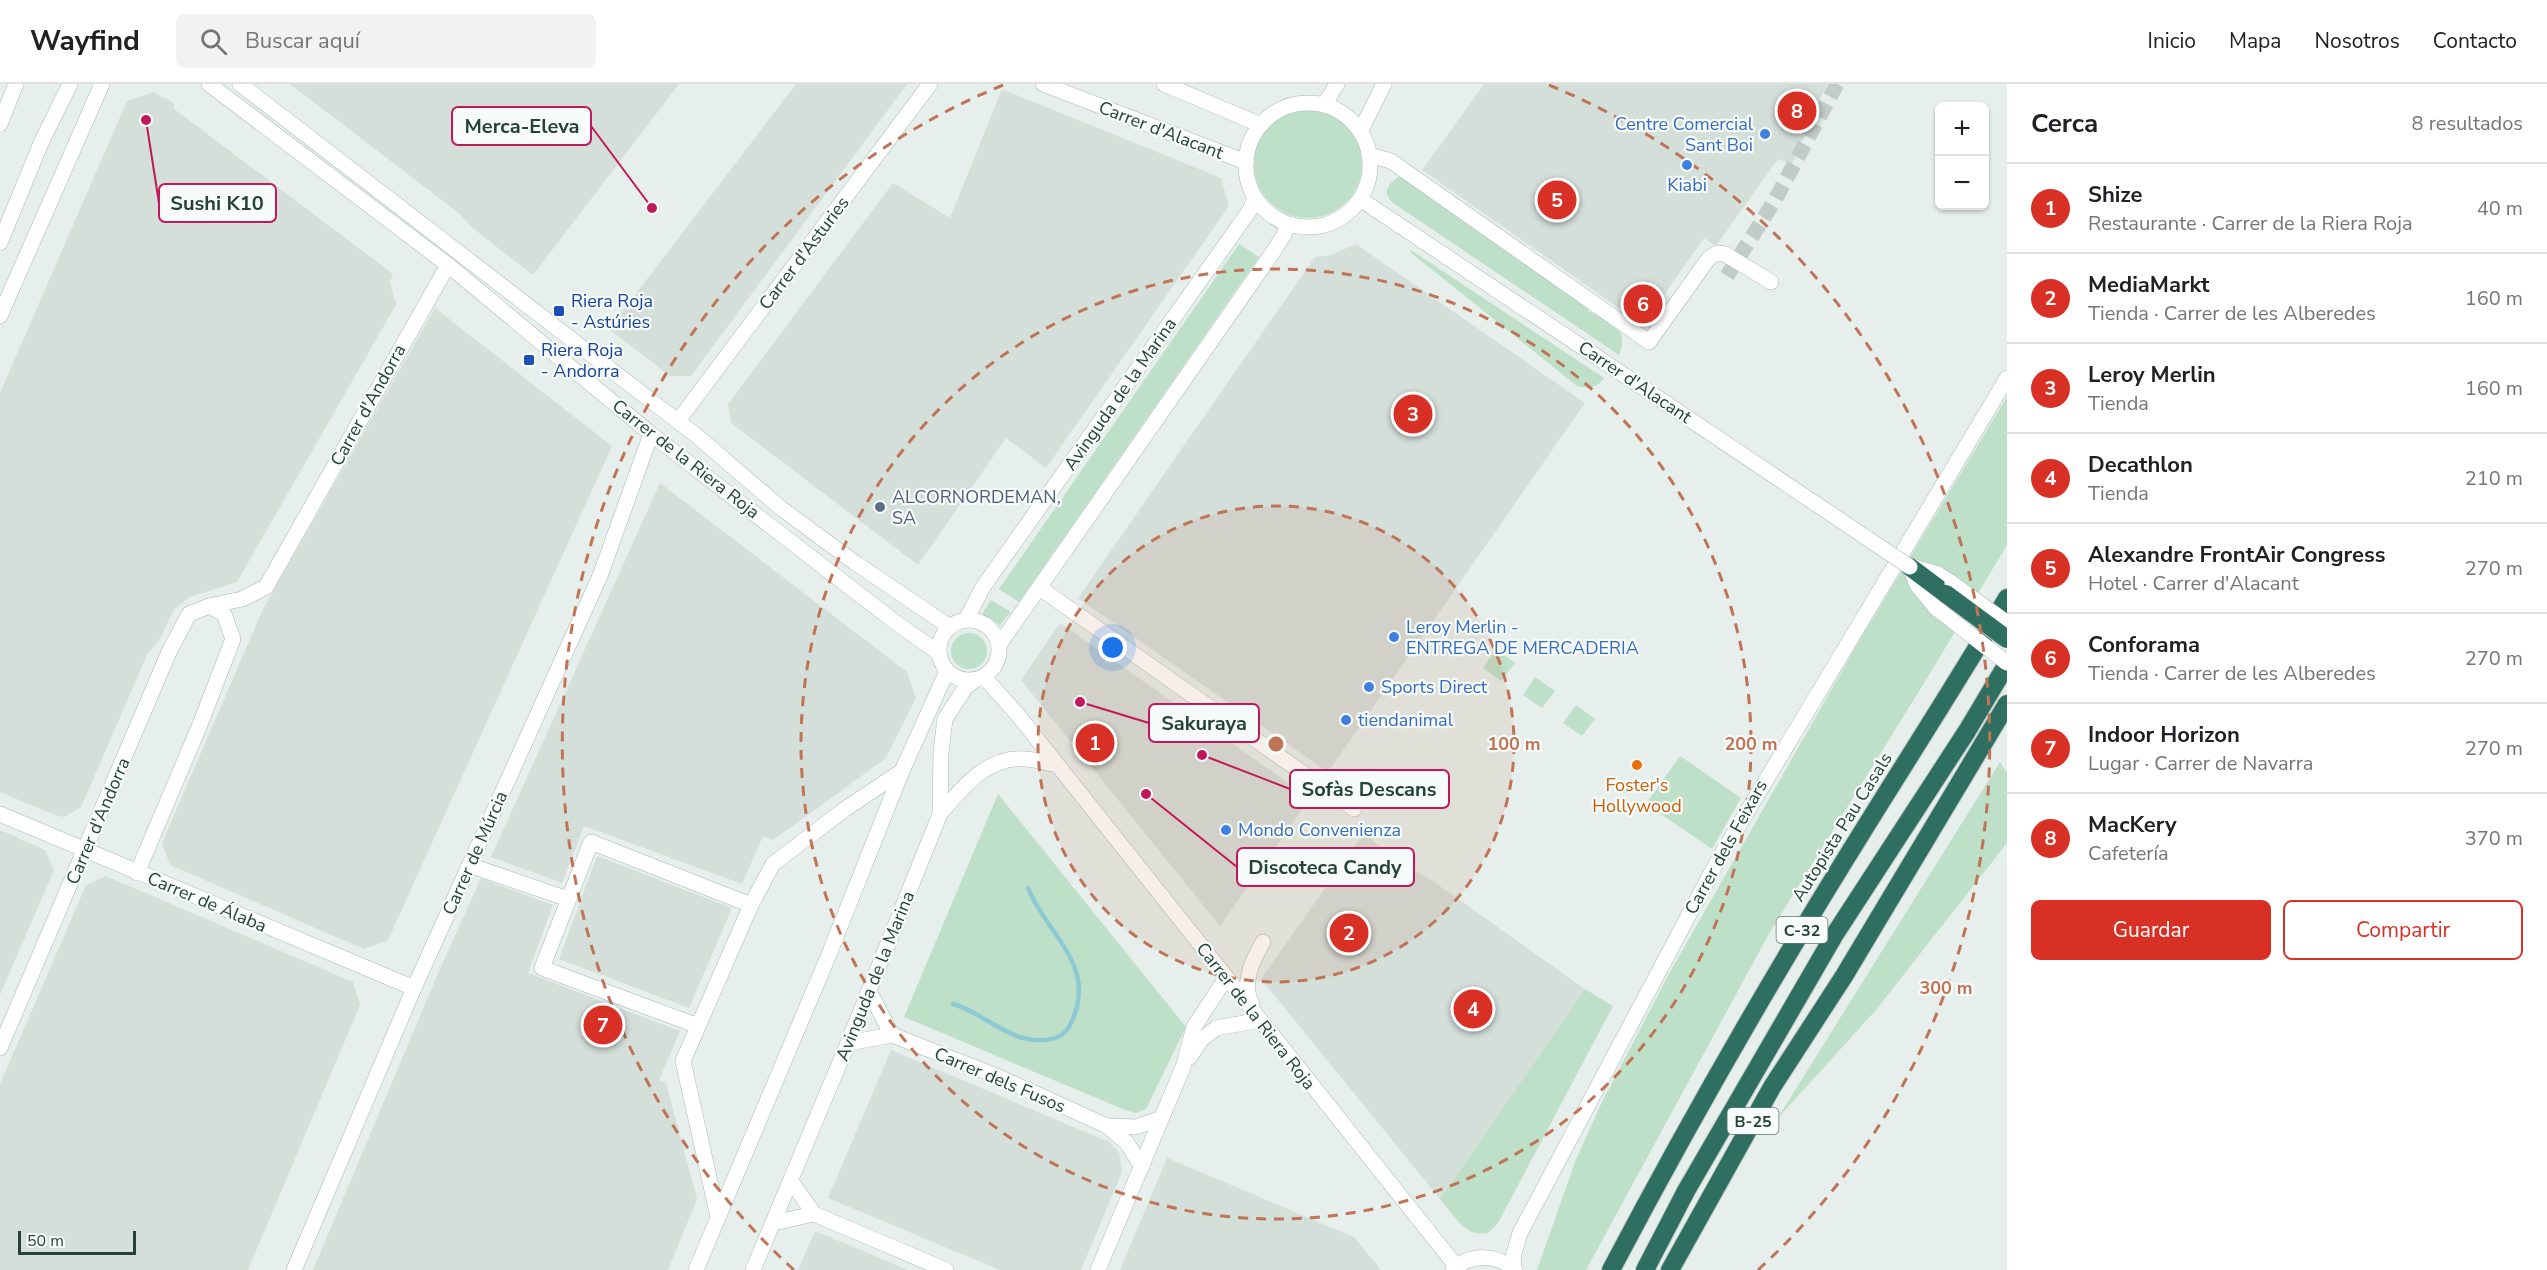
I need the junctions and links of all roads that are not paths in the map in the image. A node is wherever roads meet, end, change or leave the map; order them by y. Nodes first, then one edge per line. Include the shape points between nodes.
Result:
1 (16, 84) edge
2 (70, 84) edge
3 (102, 84) edge
4 (209, 84) edge
5 (240, 84) edge
6 (930, 84) edge
7 (1043, 84) edge
8 (1164, 84) edge
9 (1337, 84) edge
10 (1384, 84) edge
11 (1324, 105) junction
12 (0, 124) edge
13 (1261, 125) junction
14 (1360, 132) junction
15 (1369, 155) junction
16 (1246, 162) junction
17 (1255, 198) junction
18 (1360, 199) junction
19 (16, 207) junction
20 (0, 211) edge
21 (1287, 224) junction
22 (0, 243) edge
23 (447, 265) junction
24 (1771, 282) dead end
25 (0, 316) edge
26 (2007, 378) edge
27 (678, 421) junction
28 (651, 434) junction
29 (1910, 567) joint
30 (1040, 588) junction
31 (1945, 595) junction
32 (2007, 598) edge
33 (209, 606) junction
34 (966, 620) junction
35 (2007, 623) edge
36 (950, 627) junction
37 (2007, 639) edge
38 (999, 645) junction
39 (939, 653) junction
40 (2007, 664) edge
41 (947, 671) junction
42 (979, 679) junction
43 (2007, 704) edge
44 (1057, 765) junction
45 (902, 771) junction
46 (1354, 809) dead end
47 (0, 814) edge
48 (940, 814) junction
49 (86, 851) junction
50 (469, 865) junction
51 (137, 873) junction
52 (567, 899) junction
53 (751, 905) junction
54 (1263, 942) dead end
55 (1226, 978) junction
56 (414, 988) junction
57 (869, 991) junction
58 (1260, 1020) junction
59 (698, 1026) junction
60 (892, 1035) junction
61 (848, 1043) junction
62 (0, 1048) edge
63 (1183, 1067) junction
64 (1162, 1118) junction
65 (1107, 1126) junction
66 (1142, 1167) junction
67 (790, 1181) junction
68 (814, 1214) junction
69 (718, 1217) junction
70 (773, 1222) junction
71 (1454, 1268) edge
72 (294, 1270) edge
73 (696, 1270) edge
74 (753, 1270) edge
75 (945, 1270) edge
76 (1098, 1270) edge
77 (1515, 1270) edge
78 (1611, 1270) edge
79 (1645, 1270) edge
80 (1670, 1270) edge

1 - 12 street
2 - 19 street
3 - 25 street
4 - 23 street, Carrer de la Riera Roja
5 - 27 street, Carrer de la Riera Roja
6 - 27 street, Carrer d'Asturies
7 - 16 street, Carrer d'Alacant
8 - 13 street
9 - 11 street
10 - 14 street
11 - 13 street via 1290,106
11 - 14 street via 1345,116
13 - 16 street via 1250,142
14 - 15 street
15 - 18 street via 1369,175
15 - 24 street via 1391,161 1649,342 1709,258 1717,253
16 - 17 street via 1246,177
17 - 21 street via 1266,212
17 - 34 street, Avinguda de la Marina via 983,587
18 - 21 street via 1342,217 1324,225
18 - 29 street, Carrer d'Alacant, bridge
19 - 20 street
19 - 22 street
21 - 30 street via 1269,258
23 - 28 street, Carrer de la Riera Roja
23 - 33 street, Carrer d'Andorra via 266,587 242,599
26 - 77 street, Carrer dels Feixars via 1717,862 1520,1233 1513,1257
27 - 36 street, Carrer de la Riera Roja via 782,509
28 - 39 street, Carrer de la Riera Roja
28 - 50 street, Carrer de Múrcia via 600,576
29 - 31 highway
30 - 38 street
30 - 46 street
31 - 35 street, bridge
31 - 37 highway, bridge
31 - 40 street, bridge
32 - 78 highway, Autopista Pau Casals / C-32 via 1800,933
33 - 49 street, Carrer d'Andorra via 189,614 169,652
33 - 51 street via 224,614 233,639
34 - 36 street
34 - 38 street via 991,629
36 - 39 street via 941,639
38 - 42 street via 999,658 993,669
39 - 41 street
40 - 79 highway, C-32 via 1836,934 1686,1191
41 - 42 street via 960,679
41 - 45 street
42 - 44 street, Carrer de la Riera Roja
42 - 48 street, Avinguda de la Marina via 965,688 945,719
43 - 80 highway, B-25 via 1772,1088
44 - 48 street via 1022,758 995,765 969,780
44 - 55 street, Carrer de la Riera Roja
45 - 53 street via 773,864
45 - 69 street
47 - 49 street, Carrer de Álaba
48 - 57 street, Avinguda de la Marina
49 - 51 street, Carrer de Álaba
49 - 62 street, Carrer d'Andorra
50 - 52 street
50 - 56 street, Carrer de Múrcia
51 - 56 street, Carrer de Álaba
52 - 53 street via 591,842
52 - 59 street via 542,968
53 - 59 street
54 - 58 street via 1247,980 1247,996
55 - 58 street, Carrer de la Riera Roja
55 - 63 street via 1194,1027
56 - 72 street, Carrer de Múrcia
57 - 60 street
57 - 61 street, Avinguda de la Marina
58 - 63 street via 1216,1028
58 - 71 street, Carrer de la Riera Roja
59 - 69 street via 683,1061
60 - 61 street
60 - 65 street, Carrer dels Fusos via 999,1077
61 - 67 street, Avinguda de la Marina
63 - 64 street
64 - 65 street, Carrer dels Fusos via 1136,1127
64 - 66 street
65 - 66 street, Carrer dels Fusos via 1127,1143
66 - 76 street
67 - 68 street
67 - 70 street, Avinguda de la Marina
68 - 70 street
68 - 75 street
69 - 73 street
70 - 74 street, Avinguda de la Marina
71 - 77 street via 1473,1258 1486,1257

